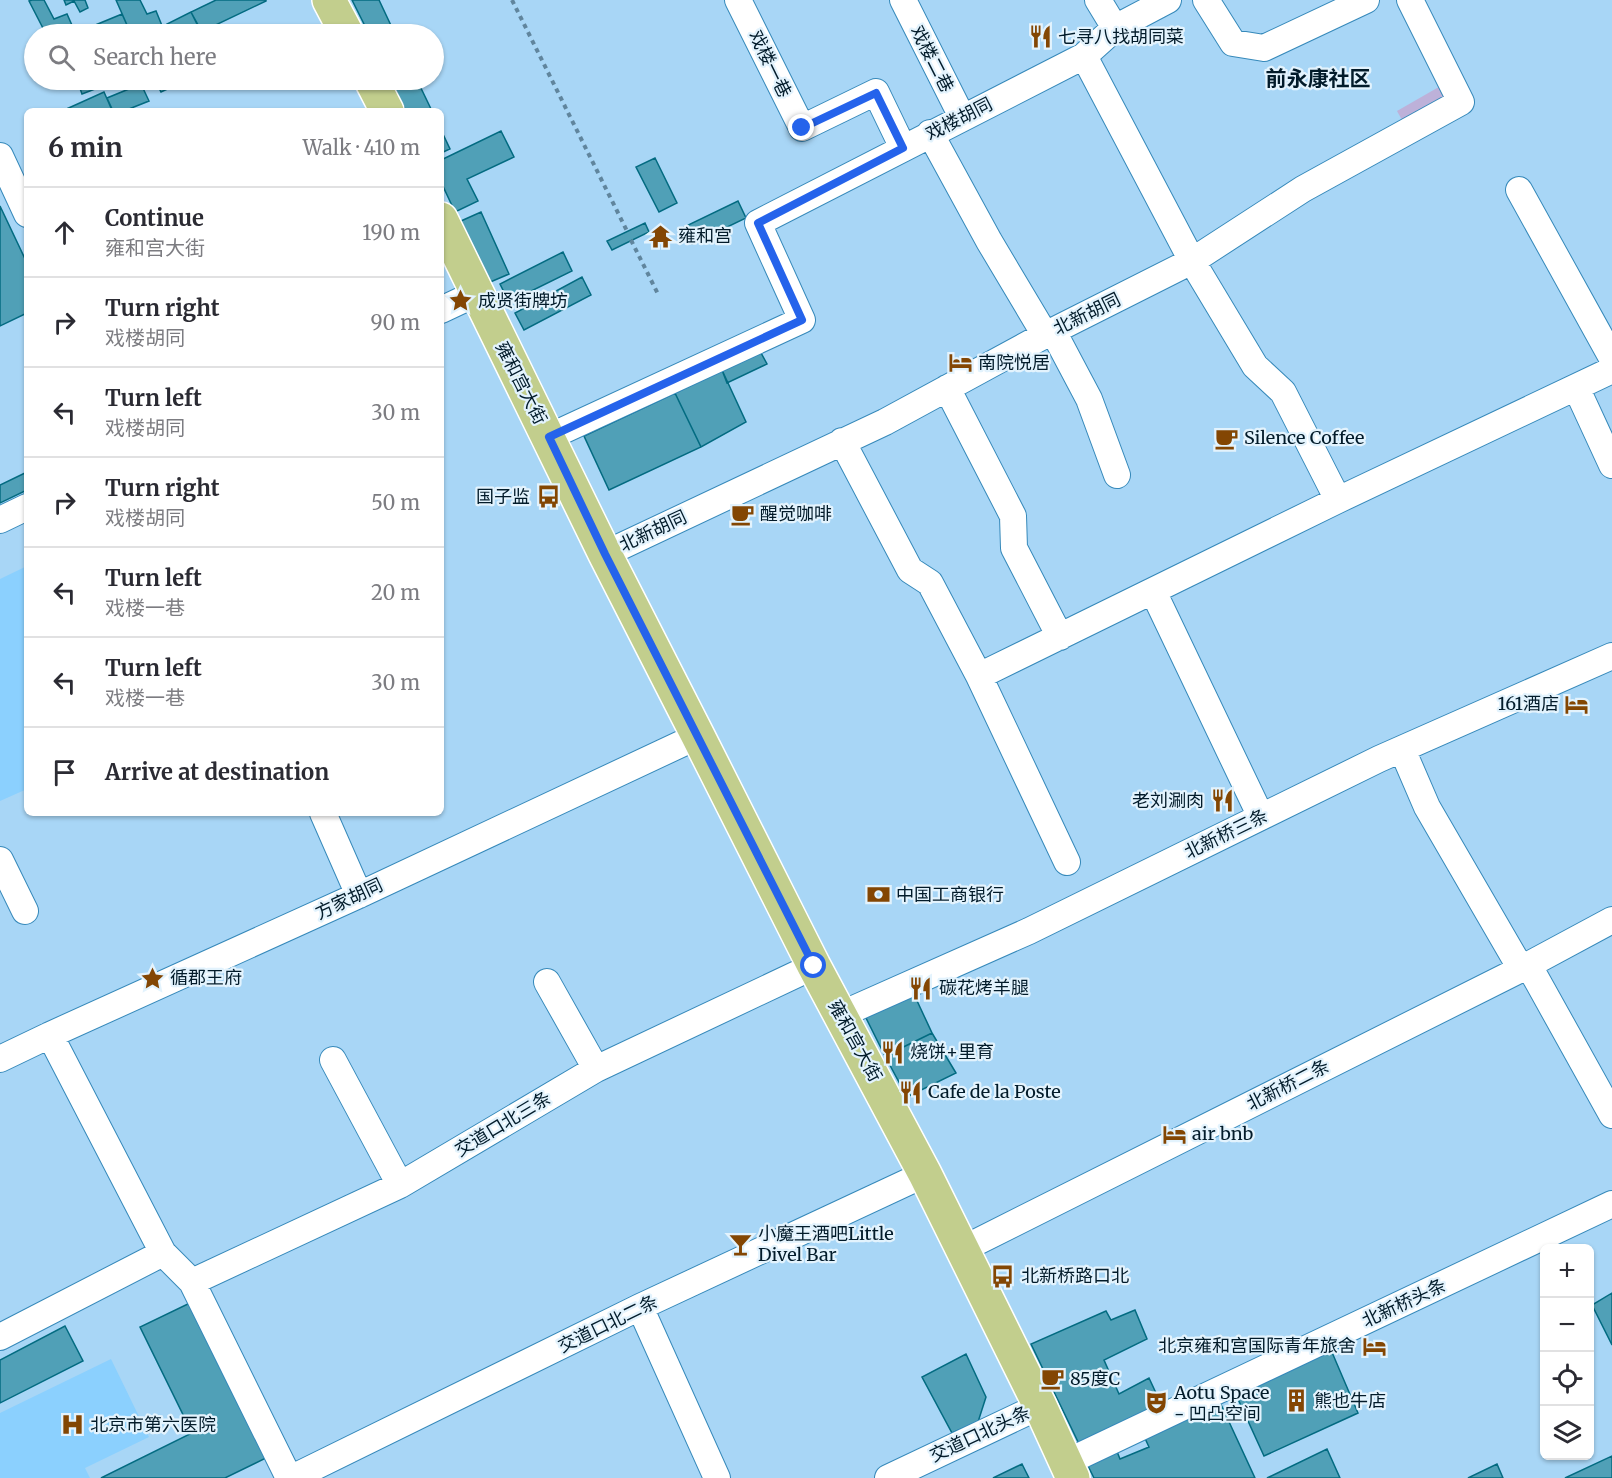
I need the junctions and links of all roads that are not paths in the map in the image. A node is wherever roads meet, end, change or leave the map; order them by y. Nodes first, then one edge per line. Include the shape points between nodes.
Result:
1 (329, 0) edge
2 (738, 0) edge
3 (903, 0) edge
4 (1098, 0) edge
5 (1168, 0) edge
6 (1206, 0) edge
7 (1366, 0) edge
8 (1410, 0) edge
9 (342, 24) edge
10 (1114, 28) junction
11 (1084, 56) junction
12 (376, 90) edge
13 (385, 108) edge
14 (962, 117) junction
15 (930, 134) junction
16 (903, 148) junction
17 (0, 156) edge
18 (1519, 190) dead end
19 (24, 208) edge
20 (444, 225) edge
21 (1192, 261) junction
22 (477, 293) junction
23 (444, 309) edge
24 (1049, 333) junction
25 (1612, 358) edge
26 (1612, 370) edge
27 (1576, 387) junction
28 (947, 388) junction
29 (549, 437) junction
30 (842, 441) junction
31 (1612, 465) edge
32 (1117, 475) dead end
33 (1338, 500) junction
34 (24, 508) edge
35 (0, 520) edge
36 (605, 554) junction
37 (1153, 591) junction
38 (1060, 637) junction
39 (1612, 656) edge
40 (979, 676) junction
41 (698, 736) junction
42 (1402, 750) junction
43 (324, 816) edge
44 (1261, 817) junction
45 (0, 860) edge
46 (1067, 862) dead end
47 (359, 895) junction
48 (25, 911) dead end
49 (1612, 920) edge
50 (814, 966) junction
51 (1524, 966) junction
52 (547, 982) dead end
53 (840, 1015) junction
54 (50, 1035) junction
55 (0, 1059) edge
56 (333, 1060) dead end
57 (597, 1069) junction
58 (1612, 1115) edge
59 (925, 1174) junction
60 (400, 1185) junction
61 (1612, 1204) edge
62 (963, 1249) junction
63 (163, 1253) junction
64 (192, 1282) junction
65 (640, 1307) junction
66 (0, 1337) edge
67 (1040, 1406) junction
68 (1069, 1470) edge
69 (291, 1478) edge
70 (717, 1478) edge
71 (888, 1478) edge

1 - 9 main road
2 - 16 street, 戏楼一巷 via 802,128 876,93
3 - 14 street, 戏楼二巷
4 - 10 street
5 - 10 street, 戏楼胡同
6 - 7 street via 1233,43 1264,48
8 - 21 street, 北新胡同 via 1461,102 1303,189
10 - 11 street, 戏楼胡同
11 - 14 street, 戏楼胡同
11 - 21 street
12 - 13 main road
14 - 15 street, 戏楼胡同
15 - 16 street, 戏楼胡同
15 - 24 street via 989,241
16 - 29 street, 戏楼胡同 via 758,223 802,320
17 - 19 street
18 - 25 street
20 - 22 main road, 雍和宫大街
21 - 24 street, 北新胡同
21 - 33 street via 1255,366 1283,392
22 - 23 street
22 - 29 main road, 雍和宫大街
24 - 28 street, 北新胡同
24 - 32 street via 1089,399
26 - 27 street
27 - 31 street
27 - 33 street
28 - 30 street, 北新胡同
28 - 38 street via 1012,516 1014,548
29 - 36 main road, 雍和宫大街
30 - 36 street, 北新胡同
30 - 40 street via 910,570 930,583
33 - 37 street
34 - 35 street
36 - 41 main road, 雍和宫大街
37 - 38 street
37 - 44 street
38 - 40 street
39 - 42 street, 北新桥三条
40 - 46 street
41 - 47 street, 方家胡同
41 - 50 main road, 雍和宫大街
42 - 44 street, 北新桥三条
42 - 51 street via 1427,807
43 - 47 street
44 - 53 street, 北新桥三条 via 1029,931
45 - 48 street
47 - 54 street, 方家胡同
49 - 51 street, 北新桥二条
50 - 53 main road, 雍和宫大街
50 - 57 street, 交道口北三条
51 - 58 street
51 - 62 street, 北新桥二条
52 - 57 street
53 - 59 main road, 雍和宫大街
54 - 55 street, 方家胡同
54 - 63 street
56 - 60 street
57 - 60 street, 交道口北三条
59 - 62 main road, 雍和宫大街
59 - 65 street, 交道口北二条
60 - 64 street, 交道口北三条
61 - 68 street, 北新桥头条
62 - 67 main road, 雍和宫大街
63 - 64 street
63 - 66 street
64 - 69 street
65 - 69 street, 交道口北二条
65 - 70 street
67 - 68 main road, 雍和宫大街
67 - 71 street, 交道口北头条

